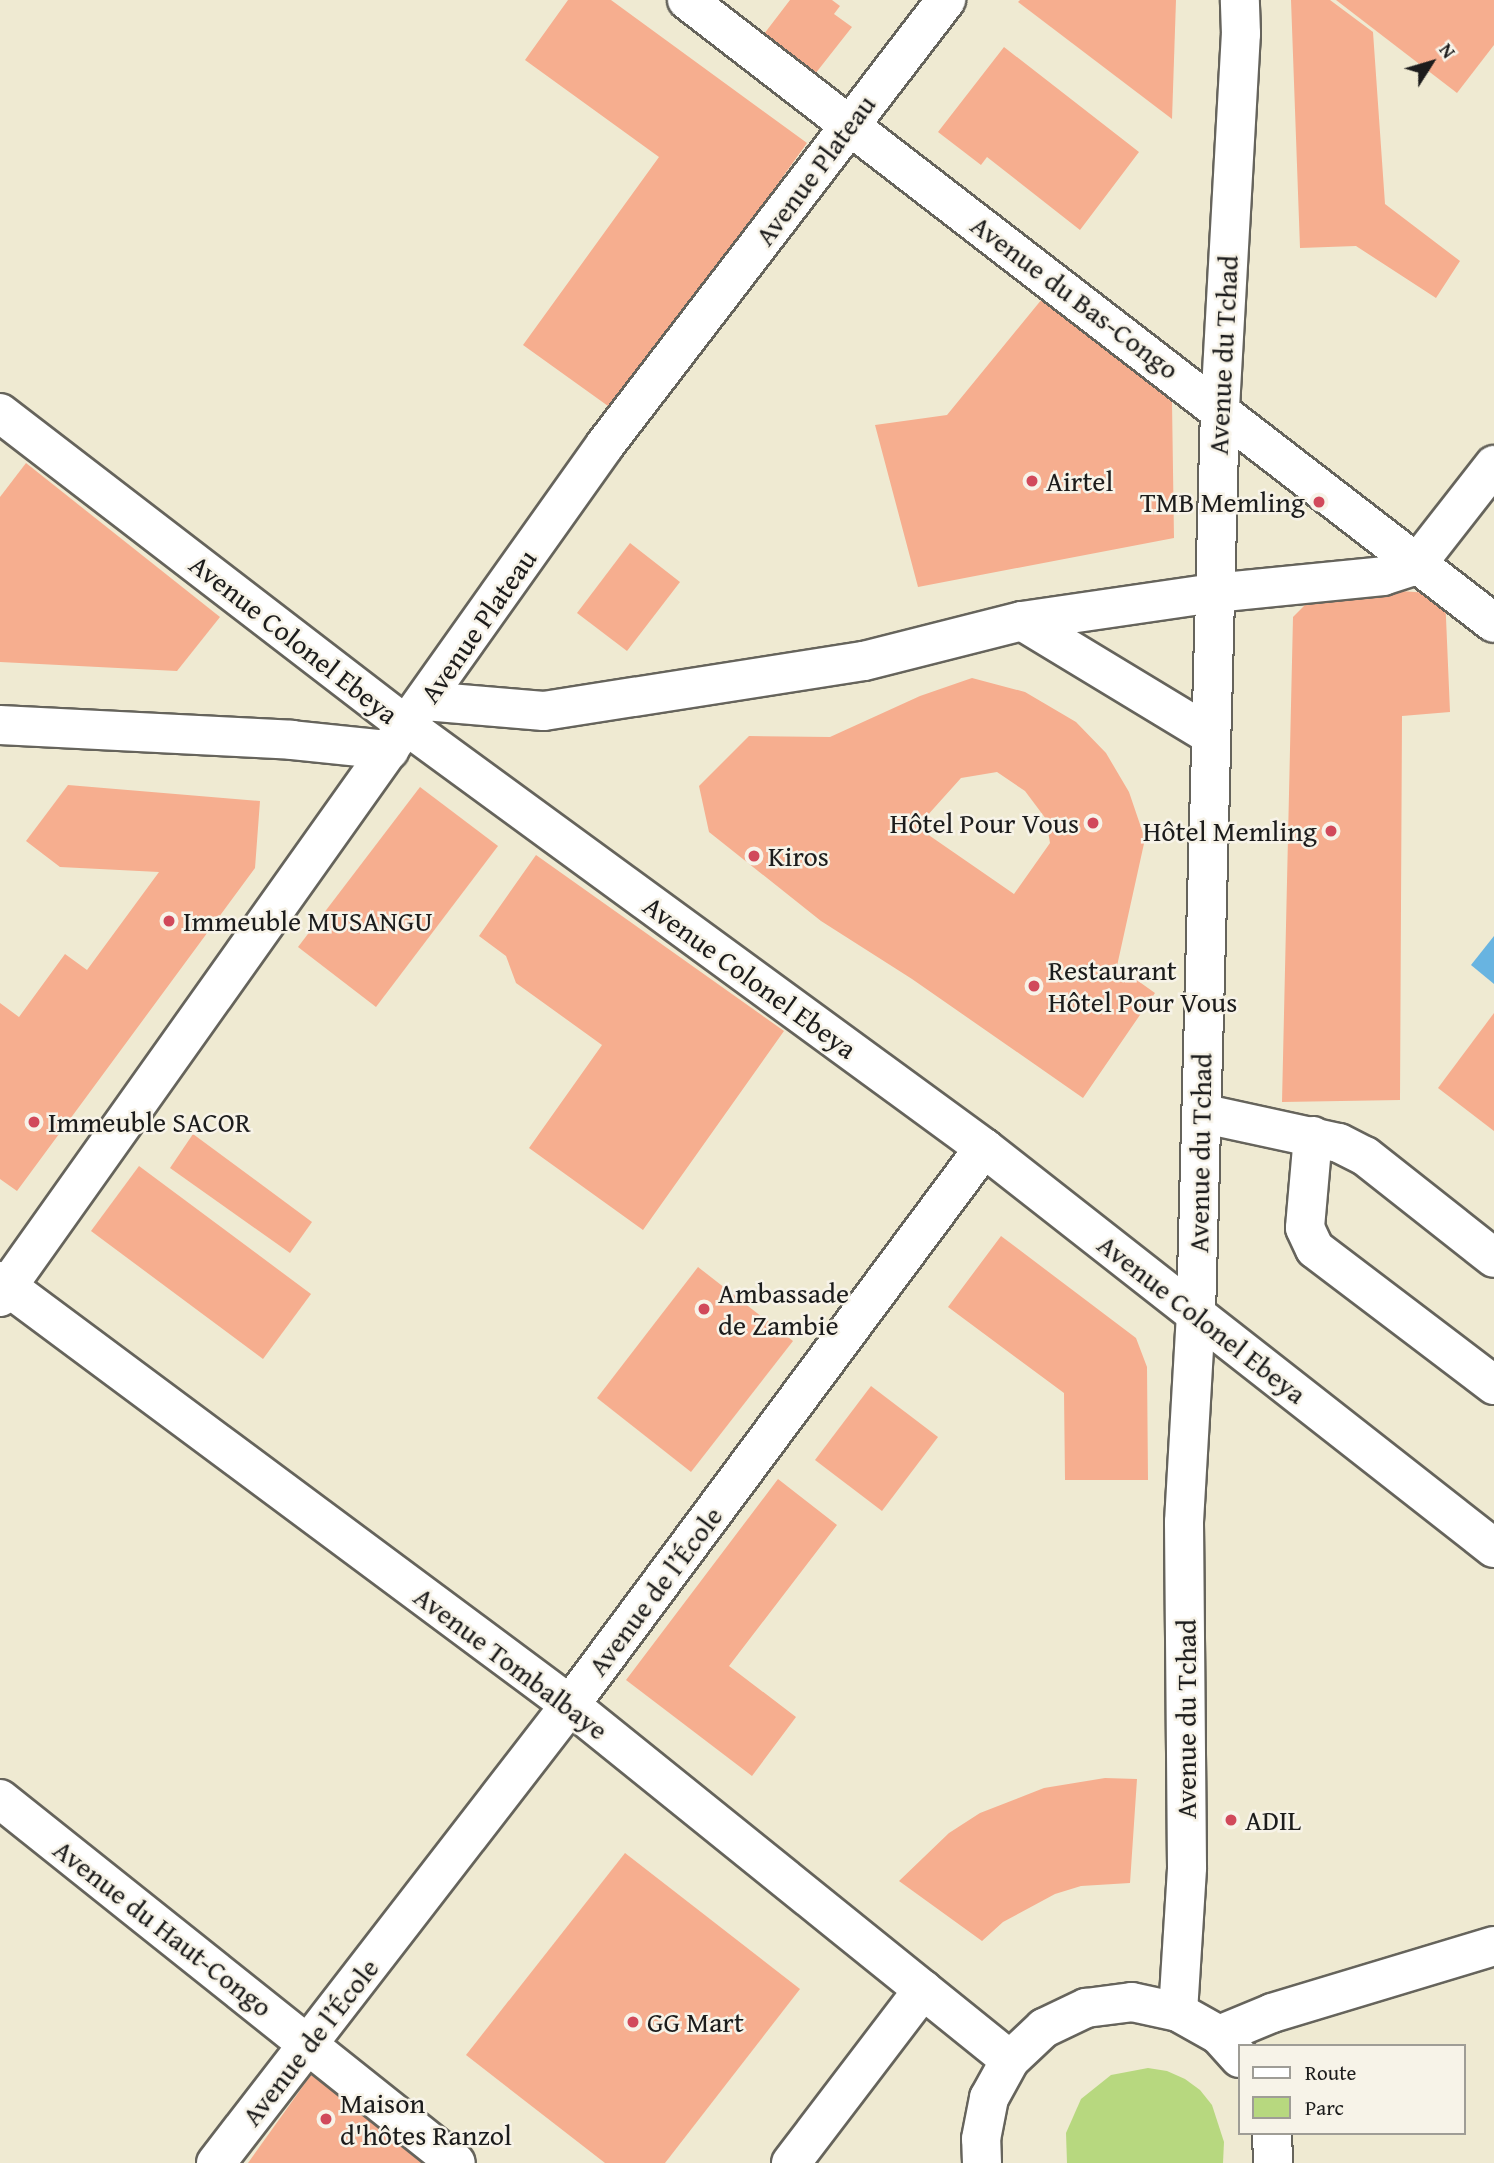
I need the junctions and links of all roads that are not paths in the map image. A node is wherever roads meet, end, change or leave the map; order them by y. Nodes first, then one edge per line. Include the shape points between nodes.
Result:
1 (687, 0) edge
2 (946, 0) edge
3 (1240, 0) edge
4 (849, 124) junction
5 (1220, 408) junction
6 (0, 413) edge
7 (1494, 465) edge
8 (1416, 565) junction
9 (1214, 593) junction
10 (1022, 621) junction
11 (1494, 623) edge
12 (0, 725) edge
13 (407, 726) junction
14 (1210, 736) junction
15 (1201, 1114) junction
16 (1313, 1136) junction
17 (985, 1148) junction
18 (1494, 1258) edge
19 (2, 1288) edge
20 (1196, 1314) junction
21 (1494, 1385) edge
22 (1494, 1548) edge
23 (570, 1705) junction
24 (0, 1799) edge
25 (1494, 1946) edge
26 (923, 1990) junction
27 (1178, 2012) junction
28 (309, 2043) junction
29 (1229, 2047) edge
30 (1010, 2060) junction
31 (1272, 2135) edge
32 (216, 2163) edge
33 (456, 2163) edge
34 (791, 2163) edge
35 (982, 2163) edge
36 (1273, 2163) edge

1 - 4 street, Avenue du Bas-Congo
2 - 4 street, Avenue Plateau
3 - 5 street, Avenue du Tchad
4 - 5 street, Avenue du Bas-Congo
4 - 13 street, Avenue Plateau via 605,445
5 - 8 street, Avenue du Bas-Congo
5 - 9 street, Avenue du Tchad
6 - 13 street, Avenue Colonel Ebeya
7 - 8 street
8 - 9 street via 1382,576
8 - 11 street, Avenue du Bas-Congo
9 - 10 street
9 - 14 street, Avenue du Tchad
10 - 13 street via 864,661 544,711
10 - 14 street
12 - 13 street via 292,740
13 - 17 street, Avenue Colonel Ebeya
13 - 19 street, Avenue Plateau
14 - 15 street, Avenue du Tchad
15 - 16 street
15 - 20 street, Avenue du Tchad
16 - 18 street via 1365,1156
16 - 21 street via 1305,1228 1315,1249
17 - 20 street, Avenue Colonel Ebeya
17 - 23 street, Avenue de l’École
19 - 23 street, Avenue Tombalbaye
20 - 22 street, Avenue Colonel Ebeya
20 - 27 street, Avenue du Tchad via 1184,1522 1187,1867
23 - 26 street, Avenue Tombalbaye
23 - 28 street, Avenue de l’École
24 - 28 street, Avenue du Haut-Congo
25 - 29 street via 1272,2013
26 - 30 street, Avenue Tombalbaye
26 - 34 street
27 - 29 street
27 - 30 street via 1132,2002 1086,2008 1044,2028
28 - 32 street, Avenue de l’École
28 - 33 street, Avenue du Haut-Congo
30 - 35 street via 989,2098 981,2139
31 - 36 street

